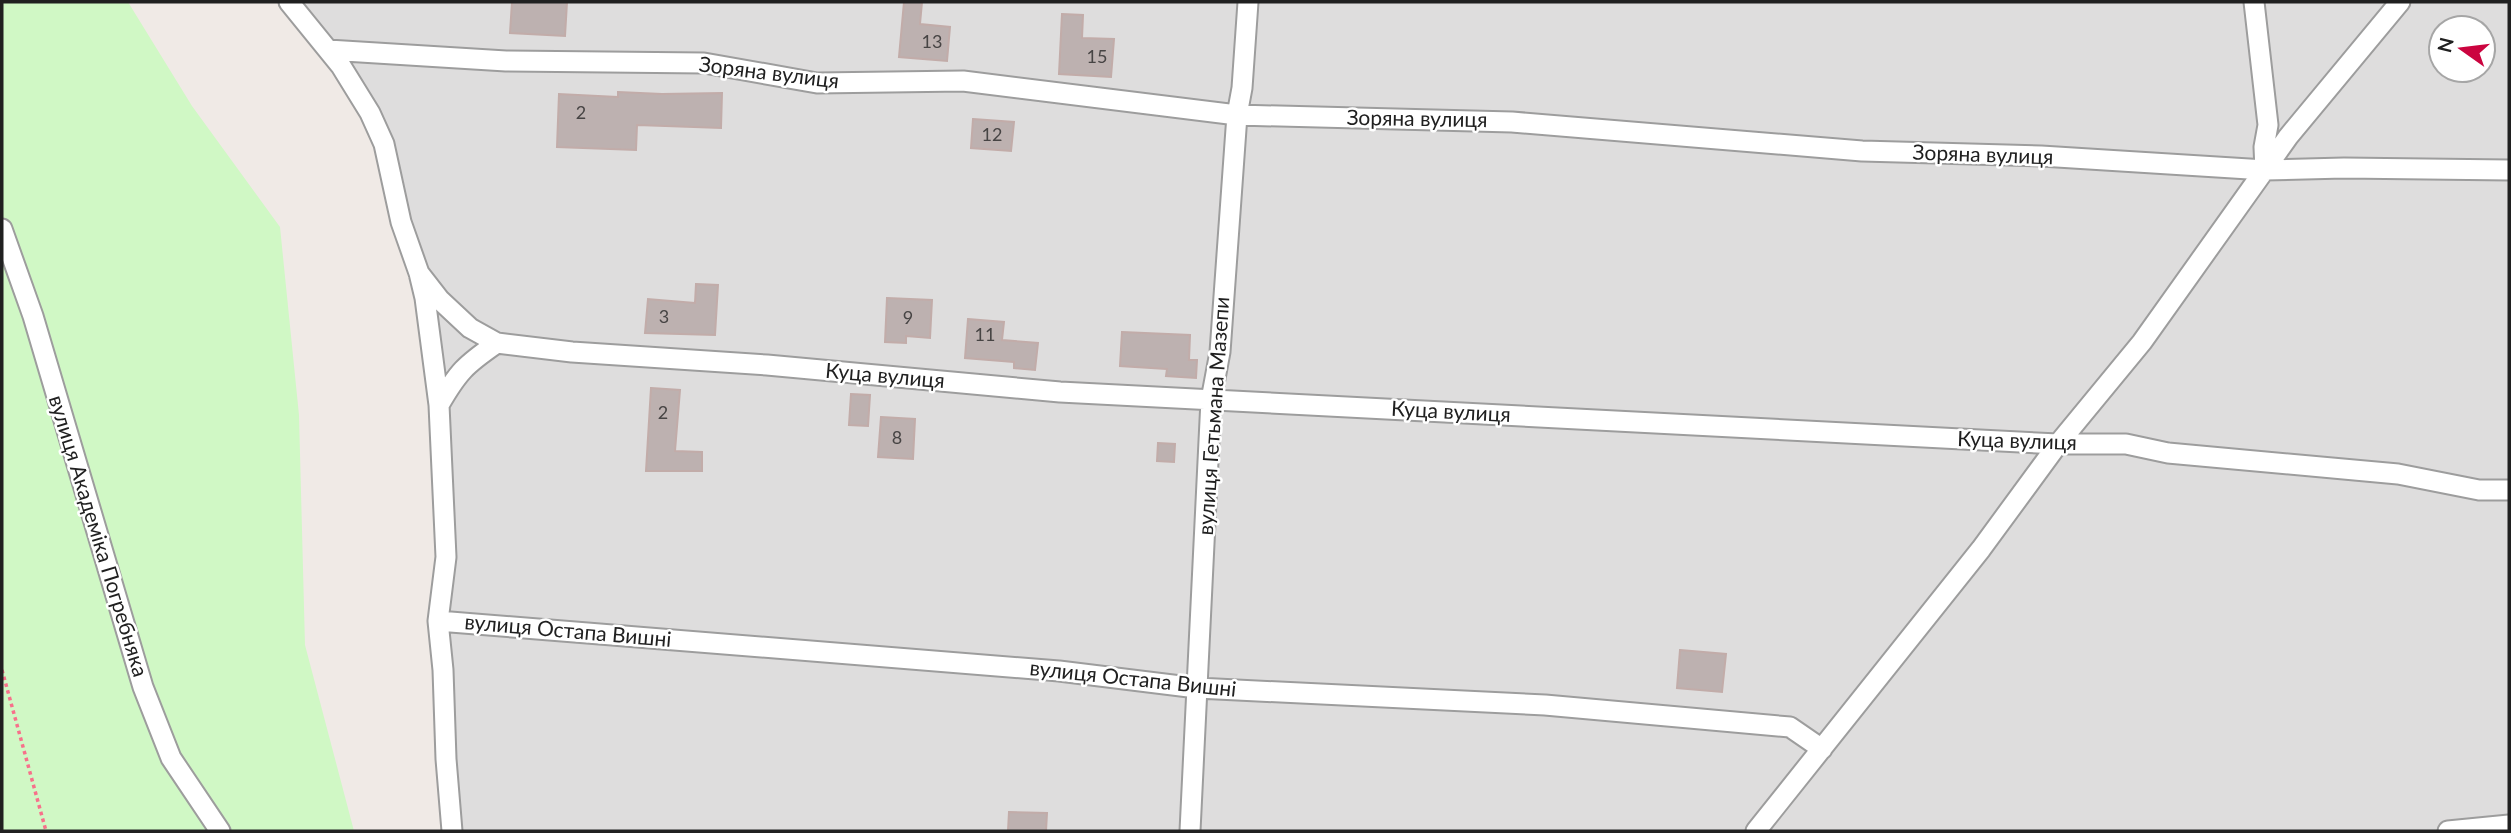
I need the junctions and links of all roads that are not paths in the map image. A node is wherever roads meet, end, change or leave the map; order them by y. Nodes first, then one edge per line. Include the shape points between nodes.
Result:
1 (289, 2) edge
2 (1248, 2) edge
3 (2253, 2) edge
4 (2400, 2) edge
5 (328, 50) junction
6 (1237, 115) junction
7 (2265, 170) junction
8 (2509, 170) edge
9 (2, 229) edge
10 (419, 273) junction
11 (497, 343) junction
12 (1211, 400) junction
13 (439, 405) junction
14 (2058, 444) junction
15 (2509, 489) edge
16 (438, 621) junction
17 (1197, 688) junction
18 (1822, 749) junction
19 (2509, 825) edge
20 (220, 831) edge
21 (452, 831) edge
22 (1190, 831) edge
23 (1756, 831) edge
24 (2448, 831) edge

1 - 5 street
2 - 6 street, вулиця Гетьмана Мазепи
3 - 7 street via 2268,125
4 - 7 street
5 - 6 street, Зоряна вулиця via 506,61 704,63 817,83 963,81
5 - 10 street via 354,85 384,144 401,222
6 - 7 street, Зоряна вулиця via 1512,122 1862,151
6 - 12 street, вулиця Гетьмана Мазепи via 1220,352
7 - 8 street, Зоряна вулиця
7 - 14 street via 2142,342
9 - 20 street, вулиця Академіка Погребняка via 33,316 143,687 171,758
10 - 11 street, Куца вулиця via 470,328
10 - 13 street
11 - 12 street, Куца вулиця via 1060,392
11 - 13 street via 457,374
12 - 14 street, Куца вулиця
12 - 17 street, вулиця Гетьмана Мазепи
13 - 16 street via 446,557
14 - 15 street, Куца вулиця via 2126,444 2168,453 2398,474 2479,490
14 - 18 street
16 - 17 street, вулиця Остапа Вишні via 1059,671
16 - 21 street
17 - 18 street, вулиця Остапа Вишні via 1545,705 1790,727
17 - 22 street, вулиця Гетьмана Мазепи
18 - 23 street
19 - 24 street

